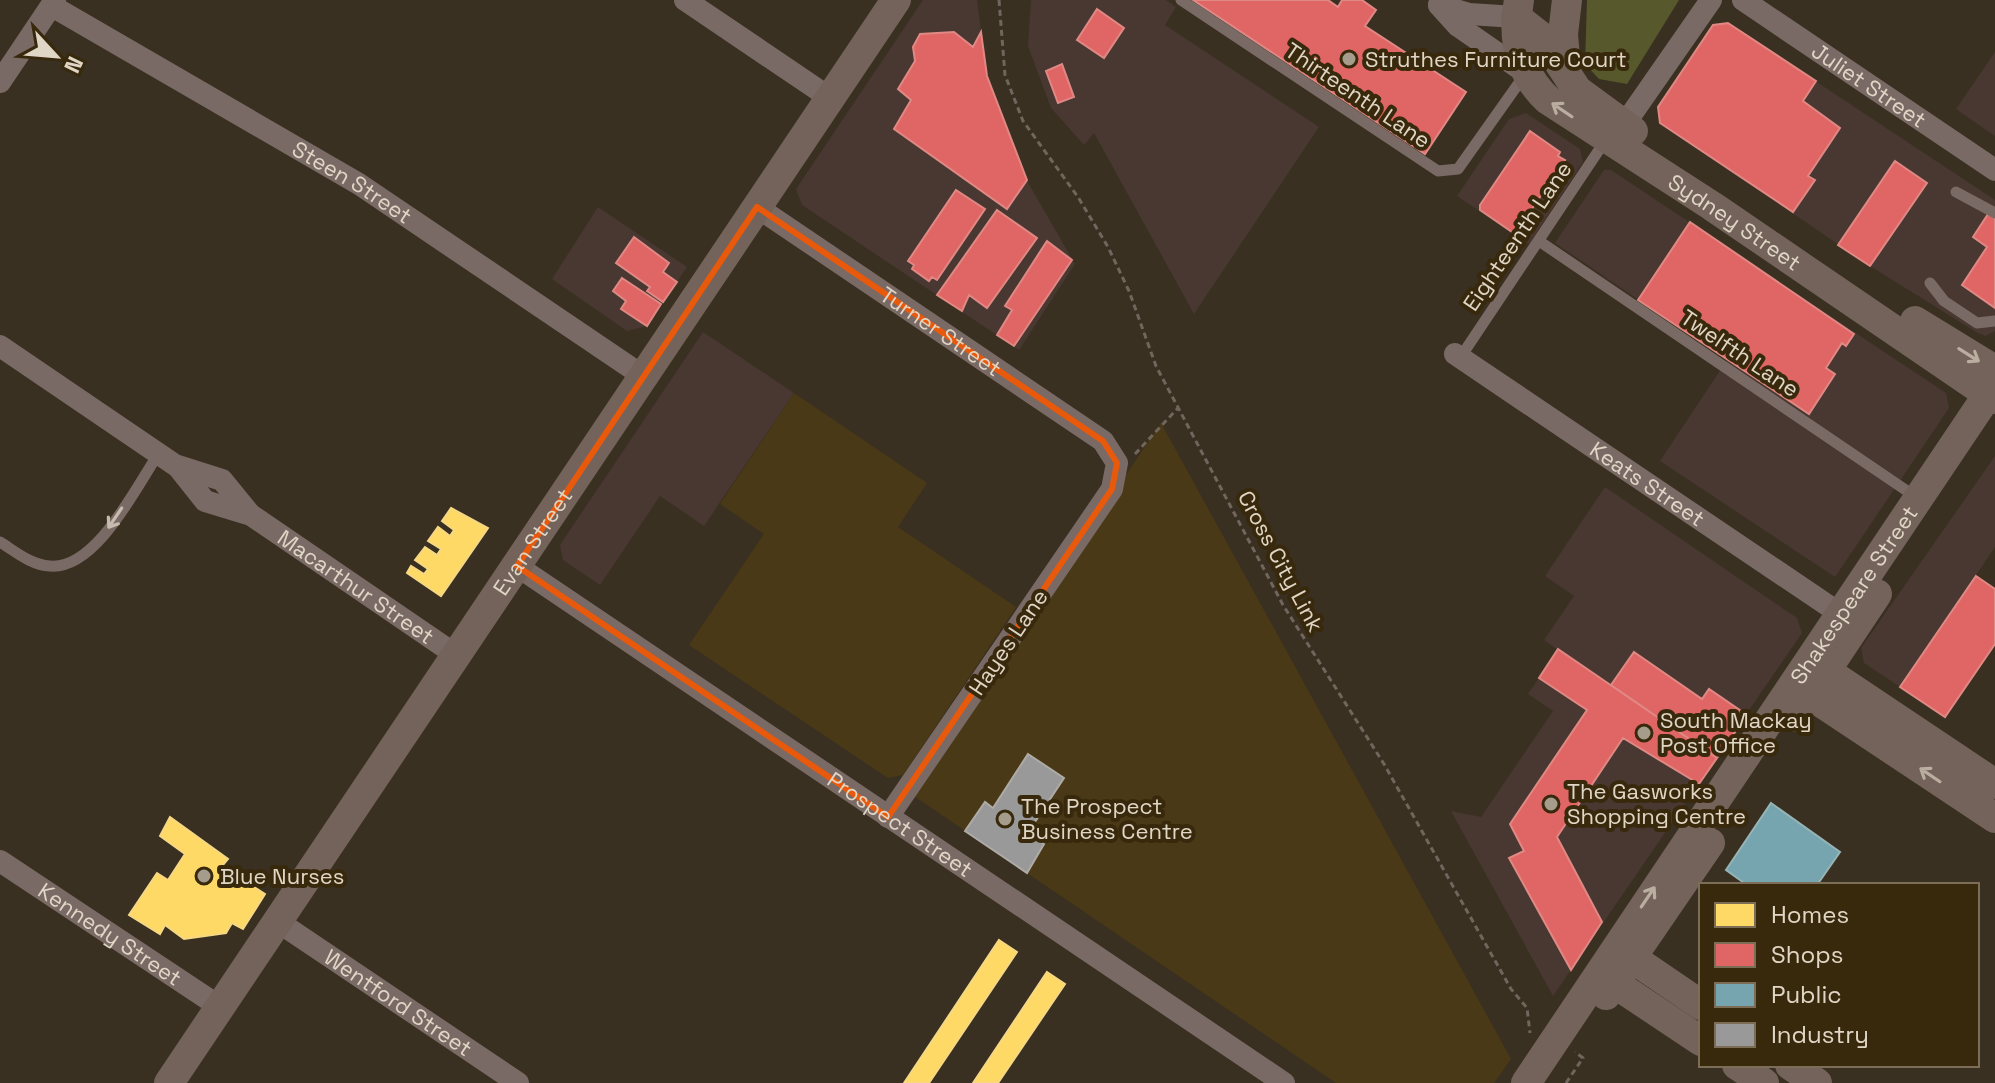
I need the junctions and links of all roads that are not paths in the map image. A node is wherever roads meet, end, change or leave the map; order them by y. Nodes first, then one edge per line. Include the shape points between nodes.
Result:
1 (685, 0) edge
2 (896, 0) edge
3 (1181, 0) edge
4 (1567, 0) edge
5 (1711, 0) edge
6 (1744, 0) edge
7 (1436, 2) edge
8 (53, 3) edge
9 (1517, 9) edge
10 (1526, 73) junction
11 (1569, 79) junction
12 (0, 82) edge
13 (830, 98) junction
14 (1616, 131) junction
15 (1995, 170) edge
16 (1956, 192) dead end
17 (757, 207) junction
18 (1995, 213) edge
19 (1539, 241) junction
20 (1930, 283) dead end
21 (1995, 321) edge
22 (0, 347) edge
23 (1458, 356) joint
24 (643, 376) junction
25 (1994, 393) edge
26 (166, 458) junction
27 (1117, 463) joint
28 (1918, 498) junction
29 (0, 542) edge
30 (517, 566) junction
31 (1839, 613) junction
32 (456, 655) junction
33 (1809, 677) junction
34 (1852, 706) junction
35 (1995, 784) edge
36 (888, 817) junction
37 (1995, 818) edge
38 (0, 861) edge
39 (277, 921) junction
40 (1617, 968) junction
41 (1665, 980) junction
42 (1699, 1004) edge
43 (1648, 1006) junction
44 (220, 1007) junction
45 (1699, 1040) edge
46 (1558, 1046) junction
47 (1740, 1067) edge
48 (1793, 1067) edge
49 (169, 1083) edge
50 (518, 1083) edge
51 (1284, 1083) edge
52 (1526, 1083) edge
53 (1540, 1083) edge
54 (1764, 1083) edge
55 (1817, 1083) edge

1 - 13 street
2 - 13 street, Evan Street
3 - 10 lane, Thirteenth Lane via 1438,171 1458,169
4 - 11 street via 1563,51
5 - 14 street
6 - 15 street, Juliet Street
7 - 9 street via 1469,14
7 - 10 street via 1469,34
8 - 12 street
8 - 24 street, Steen Street via 367,189
9 - 10 street, Sydney Street via 1516,43
9 - 11 street, Sydney Street
14 -> 10 street, Sydney Street via 1548,100
11 - 14 street, Sydney Street
13 - 17 street, Evan Street
14 - 19 lane, Eighteenth Lane
14 - 25 street, Sydney Street via 1894,307
16 - 18 lane
17 - 24 street, Evan Street
17 - 27 street, Turner Street via 1103,441
19 - 23 lane, Eighteenth Lane
19 - 28 lane, Twelfth Lane
20 - 21 lane via 1944,301 1977,323
22 - 26 street, Macarthur Street
23 - 31 street, Keats Street
24 - 30 street, Evan Street
25 - 28 street, Shakespeare Street
25 - 33 street, Shakespeare Street
26 -> 29 lane via 78,561 43,565
26 - 32 street, Macarthur Street via 205,501 256,519
27 - 36 street, Hayes Lane via 1112,489
28 - 31 street, Shakespeare Street
30 - 32 street, Evan Street
30 - 36 street, Prospect Street
31 - 33 street, Shakespeare Street
32 - 39 street, Evan Street
33 - 34 street
33 - 40 street, Shakespeare Street
34 - 35 street
37 -> 34 street
36 - 51 street, Prospect Street
38 - 44 street, Kennedy Street
39 - 44 street, Evan Street
39 - 50 street, Wentford Street
40 - 41 street
40 - 43 street
40 - 46 street, Shakespeare Street
41 - 42 street
41 - 43 street
43 - 45 street
44 - 49 street, Evan Street
46 - 52 street, Shakespeare Street
46 - 53 street, Shakespeare Street
47 - 54 street
48 - 55 street

